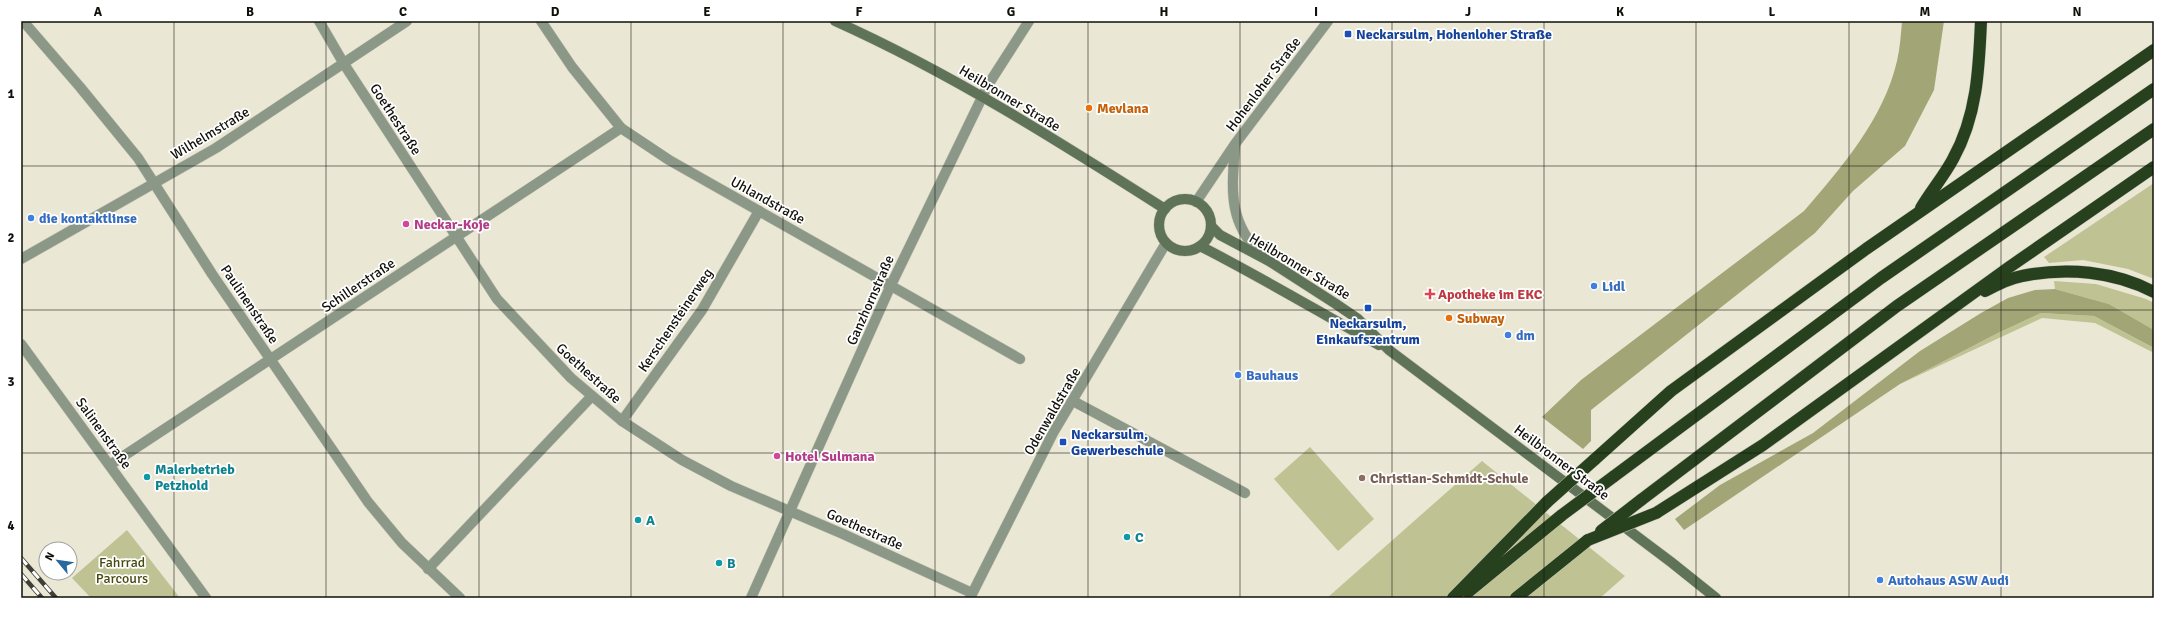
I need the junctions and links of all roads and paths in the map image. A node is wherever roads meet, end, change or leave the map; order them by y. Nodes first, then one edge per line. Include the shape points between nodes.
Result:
1 (22, 21) edge
2 (319, 21) edge
3 (407, 21) edge
4 (541, 21) edge
5 (835, 21) edge
6 (1029, 21) edge
7 (1328, 21) edge
8 (1981, 21) edge
9 (2154, 50) edge
10 (344, 64) junction
11 (2154, 89) edge
12 (983, 96) junction
13 (621, 128) junction
14 (2154, 129) edge
15 (1235, 144) junction
16 (2154, 167) edge
17 (155, 182) junction
18 (1196, 202) junction
19 (1165, 209) junction
20 (759, 211) junction
21 (1917, 213) junction
22 (1211, 226) junction
23 (455, 237) junction
24 (1166, 243) junction
25 (1200, 246) junction
26 (21, 259) edge
27 (1269, 261) junction
28 (891, 285) junction
29 (2154, 292) edge
30 (1959, 304) junction
31 (21, 344) edge
32 (1389, 350) junction
33 (1020, 359) dead end
34 (271, 360) junction
35 (592, 397) junction
36 (1073, 401) junction
37 (622, 421) junction
38 (110, 466) junction
39 (1245, 493) dead end
40 (790, 512) junction
41 (1588, 540) junction
42 (428, 569) junction
43 (971, 596) edge
44 (206, 598) edge
45 (460, 598) edge
46 (751, 598) edge
47 (1453, 598) edge
48 (1461, 598) edge
49 (1516, 598) edge
50 (1716, 598) edge

1 - 17 street, Paulinenstraße via 114,127
2 - 10 street, Goethestraße
3 - 10 street, Wilhelmstraße
4 - 13 street, Uhlandstraße via 572,68
5 - 12 main road, Heilbronner Straße
6 - 12 street, Ganzhornstraße
7 - 15 street, Hohenloher Straße
8 - 21 highway via 1979,75 1973,109 1953,159
9 - 21 highway
10 - 17 street, Wilhelmstraße via 216,148
10 - 23 street, Goethestraße
11 - 48 highway, bridge via 1881,278 1562,515
12 - 19 main road, Heilbronner Straße
12 - 28 street, Ganzhornstraße
13 - 20 street, Uhlandstraße via 669,160
13 - 23 street, Schillerstraße
14 - 41 highway, bridge via 1897,306
15 - 18 street, Hohenloher Straße
15 - 27 street, Hohenloher Straße via 1232,187 1235,213 1254,247
16 - 30 highway
17 - 26 street, Wilhelmstraße
17 - 34 street, Paulinenstraße via 212,274
18 - 19 main road via 1180,200
18 - 22 main road via 1207,212
19 - 24 main road via 1159,226
20 - 28 street, Uhlandstraße
20 - 37 street, Kerschensteinerweg via 702,310
21 - 47 highway, bridge via 1671,391 1547,502
22 - 25 main road via 1210,234
22 - 27 main road, Heilbronner Straße via 1220,234
23 - 34 street, Schillerstraße
23 - 35 street, Goethestraße via 497,299 544,352
24 - 25 main road via 1182,251
24 - 36 street, Odenwaldstraße
25 - 32 main road, Heilbronner Straße
27 - 32 main road, Heilbronner Straße via 1358,319
28 - 33 street, Uhlandstraße
28 - 40 street, Ganzhornstraße
29 - 30 highway via 2107,275 2052,272 2021,276
30 - 41 highway, bridge via 1763,445 1656,513
31 - 38 street, Salinenstraße
32 - 50 main road, Heilbronner Straße
34 - 38 street, Schillerstraße
34 - 42 street, Paulinenstraße via 368,502 396,537
35 - 37 street, Goethestraße
35 - 42 street
36 - 39 street
36 - 43 street, Odenwaldstraße via 1042,455
37 - 40 street, Goethestraße via 682,460
38 - 44 street, Salinenstraße
40 - 43 street, Goethestraße
40 - 46 street, Ganzhornstraße
41 - 49 highway
42 - 45 street, Paulinenstraße

